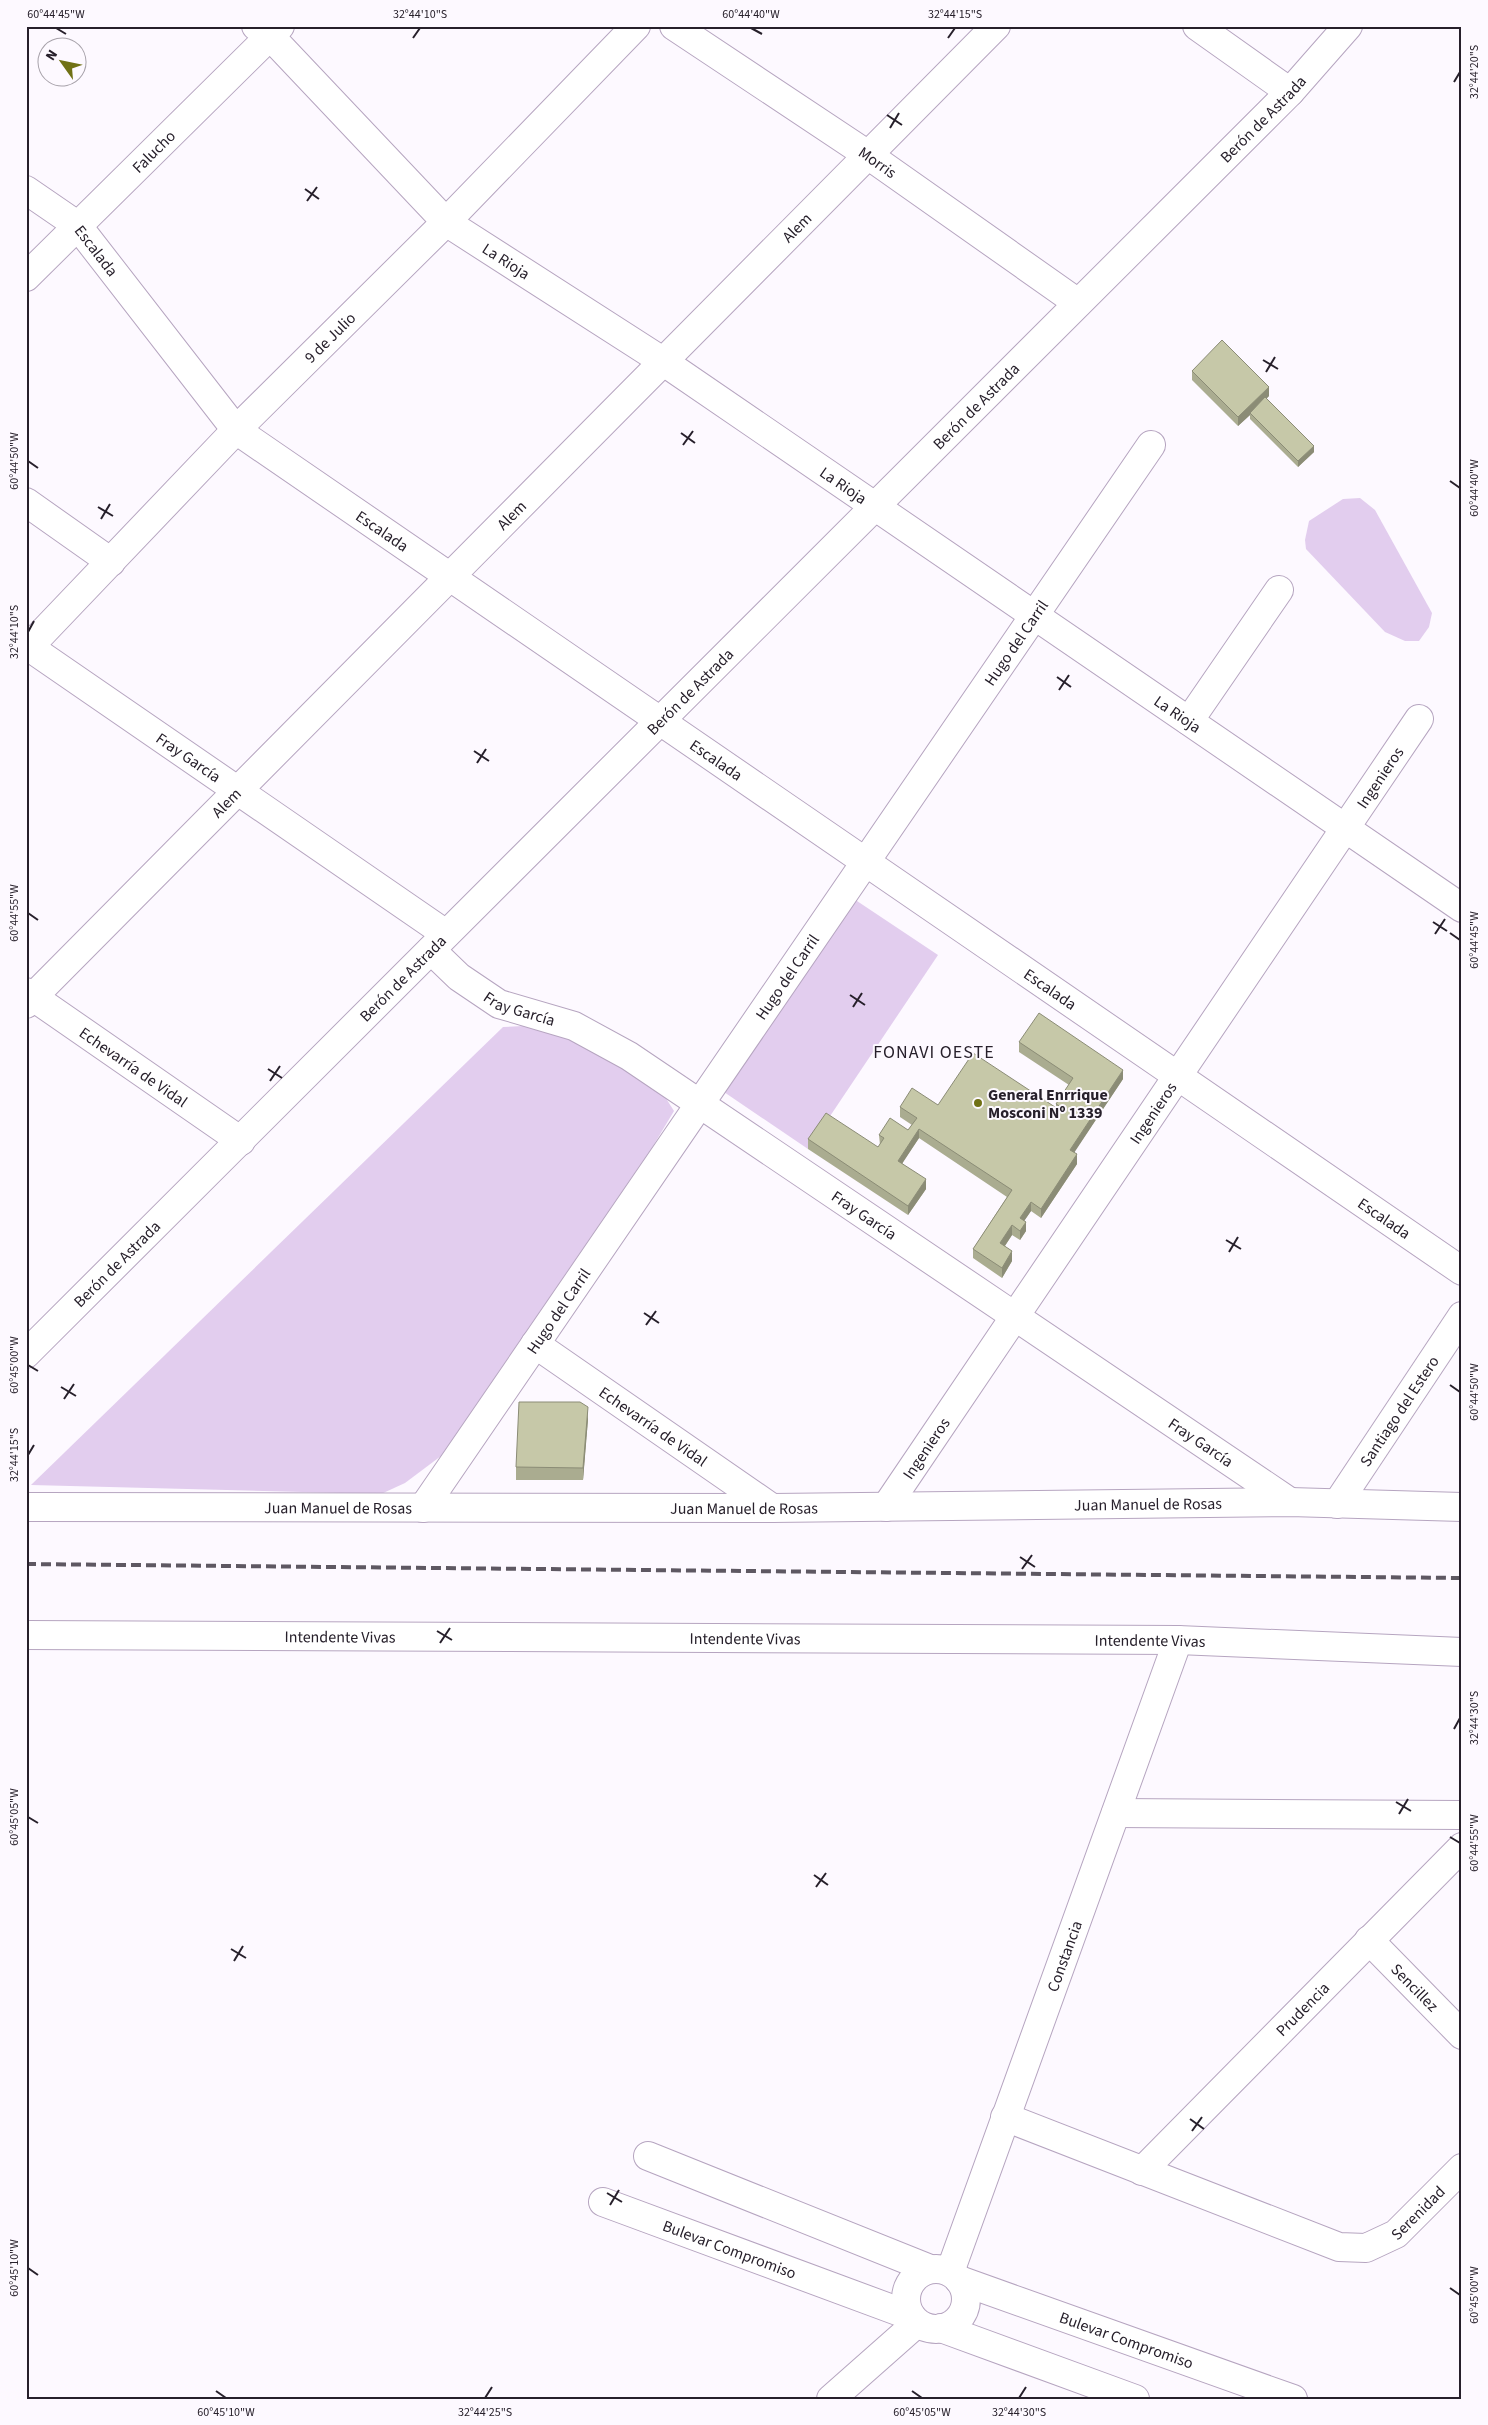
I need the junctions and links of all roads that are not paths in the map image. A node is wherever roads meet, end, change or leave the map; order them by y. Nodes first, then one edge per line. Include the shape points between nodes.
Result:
1 (636, 26) edge
2 (674, 26) edge
3 (996, 26) edge
4 (1197, 26) edge
5 (1348, 26) edge
6 (269, 29) edge
7 (1290, 92) junction
8 (868, 155) junction
9 (26, 190) edge
10 (446, 222) junction
11 (77, 225) junction
12 (26, 277) edge
13 (1078, 303) junction
14 (664, 362) junction
15 (236, 430) junction
16 (1151, 445) dead end
17 (26, 502) edge
18 (874, 507) junction
19 (111, 562) junction
20 (451, 576) junction
21 (1279, 590) dead end
22 (1034, 616) junction
23 (28, 648) edge
24 (1420, 719) dead end
25 (660, 720) junction
26 (1189, 722) junction
27 (239, 791) junction
28 (1345, 828) junction
29 (866, 862) junction
30 (1462, 908) edge
31 (439, 942) junction
32 (29, 998) edge
33 (1177, 1076) junction
34 (699, 1105) junction
35 (241, 1141) junction
36 (1462, 1271) edge
37 (1462, 1316) edge
38 (1014, 1317) junction
39 (535, 1344) junction
40 (26, 1354) edge
41 (1290, 1502) junction
42 (1337, 1504) junction
43 (26, 1506) edge
44 (886, 1507) junction
45 (1462, 1507) edge
46 (423, 1508) junction
47 (772, 1508) junction
48 (26, 1635) edge
49 (1178, 1640) junction
50 (1462, 1652) edge
51 (1116, 1813) junction
52 (1462, 1815) edge
53 (1462, 1847) edge
54 (1369, 1940) junction
55 (1462, 2035) edge
56 (1005, 2118) junction
57 (648, 2156) dead end
58 (1462, 2168) edge
59 (1142, 2171) junction
60 (603, 2202) dead end
61 (946, 2274) junction
62 (923, 2322) junction
63 (831, 2399) edge
64 (1135, 2399) edge
65 (1293, 2399) edge

1 - 10 street, 9 de Julio
2 - 8 street, Morris
3 - 8 street, Alem
4 - 7 street
5 - 7 street, Berón de Astrada
6 - 10 street, La Rioja
6 - 11 street, Falucho
7 - 13 street, Berón de Astrada
8 - 13 street, Morris
8 - 14 street, Alem
9 - 11 street, Escalada
10 - 14 street, La Rioja
10 - 15 street, 9 de Julio
11 - 12 street, Falucho
11 - 15 street, Escalada
13 - 18 street, Berón de Astrada
14 - 18 street, La Rioja
14 - 20 street, Alem
15 - 19 street, 9 de Julio
15 - 20 street, Escalada
16 - 22 street, Hugo del Carril
17 - 19 street
18 - 22 street, La Rioja
18 - 25 street, Berón de Astrada
19 - 23 street, 9 de Julio
20 - 25 street, Escalada
20 - 27 street, Alem
21 - 26 street
22 - 26 street, La Rioja
22 - 29 street, Hugo del Carril
23 - 27 street, Fray García
24 - 28 street, Ingenieros
25 - 29 street, Escalada
25 - 31 street, Berón de Astrada
26 - 28 street, La Rioja
27 - 31 street, Fray García
27 - 32 street, Alem
28 - 30 street, La Rioja
28 - 33 street, Ingenieros
29 - 33 street, Escalada
29 - 34 street, Hugo del Carril
31 - 34 street, Fray García via 459,977 499,1004 574,1026 629,1056
31 - 35 street, Berón de Astrada
32 - 35 street, Echevarría de Vidal
33 - 36 street, Escalada
33 - 38 street, Ingenieros
34 - 38 street, Fray García
34 - 39 street, Hugo del Carril
35 - 40 street, Berón de Astrada
37 - 42 street, Santiago del Estero
38 - 41 street, Fray García
38 - 44 street, Ingenieros
39 - 46 street, Hugo del Carril
39 - 47 street, Echevarría de Vidal
41 - 42 street, Juan Manuel de Rosas
41 - 44 street, Juan Manuel de Rosas
42 - 45 street, Juan Manuel de Rosas
43 - 46 street, Juan Manuel de Rosas
44 - 47 street, Juan Manuel de Rosas
46 - 47 street, Juan Manuel de Rosas
48 - 49 street, Intendente Vivas
49 - 50 street, Intendente Vivas
49 - 51 street, Constancia
51 - 52 street
51 - 56 street, Constancia
53 - 54 street, Prudencia
54 - 55 street, Sencillez
54 - 59 street, Prudencia
56 - 59 street
56 - 61 street, Constancia
57 - 61 street, Bulevar Compromiso
58 - 59 street, Serenidad via 1396,2234 1366,2248 1339,2247
60 - 62 street, Bulevar Compromiso
61 - 62 street via 921,2273 908,2288 907,2307
61 - 62 street via 964,2289 964,2309 955,2322
61 - 65 street, Bulevar Compromiso
62 - 63 street
62 - 64 street, Bulevar Compromiso

